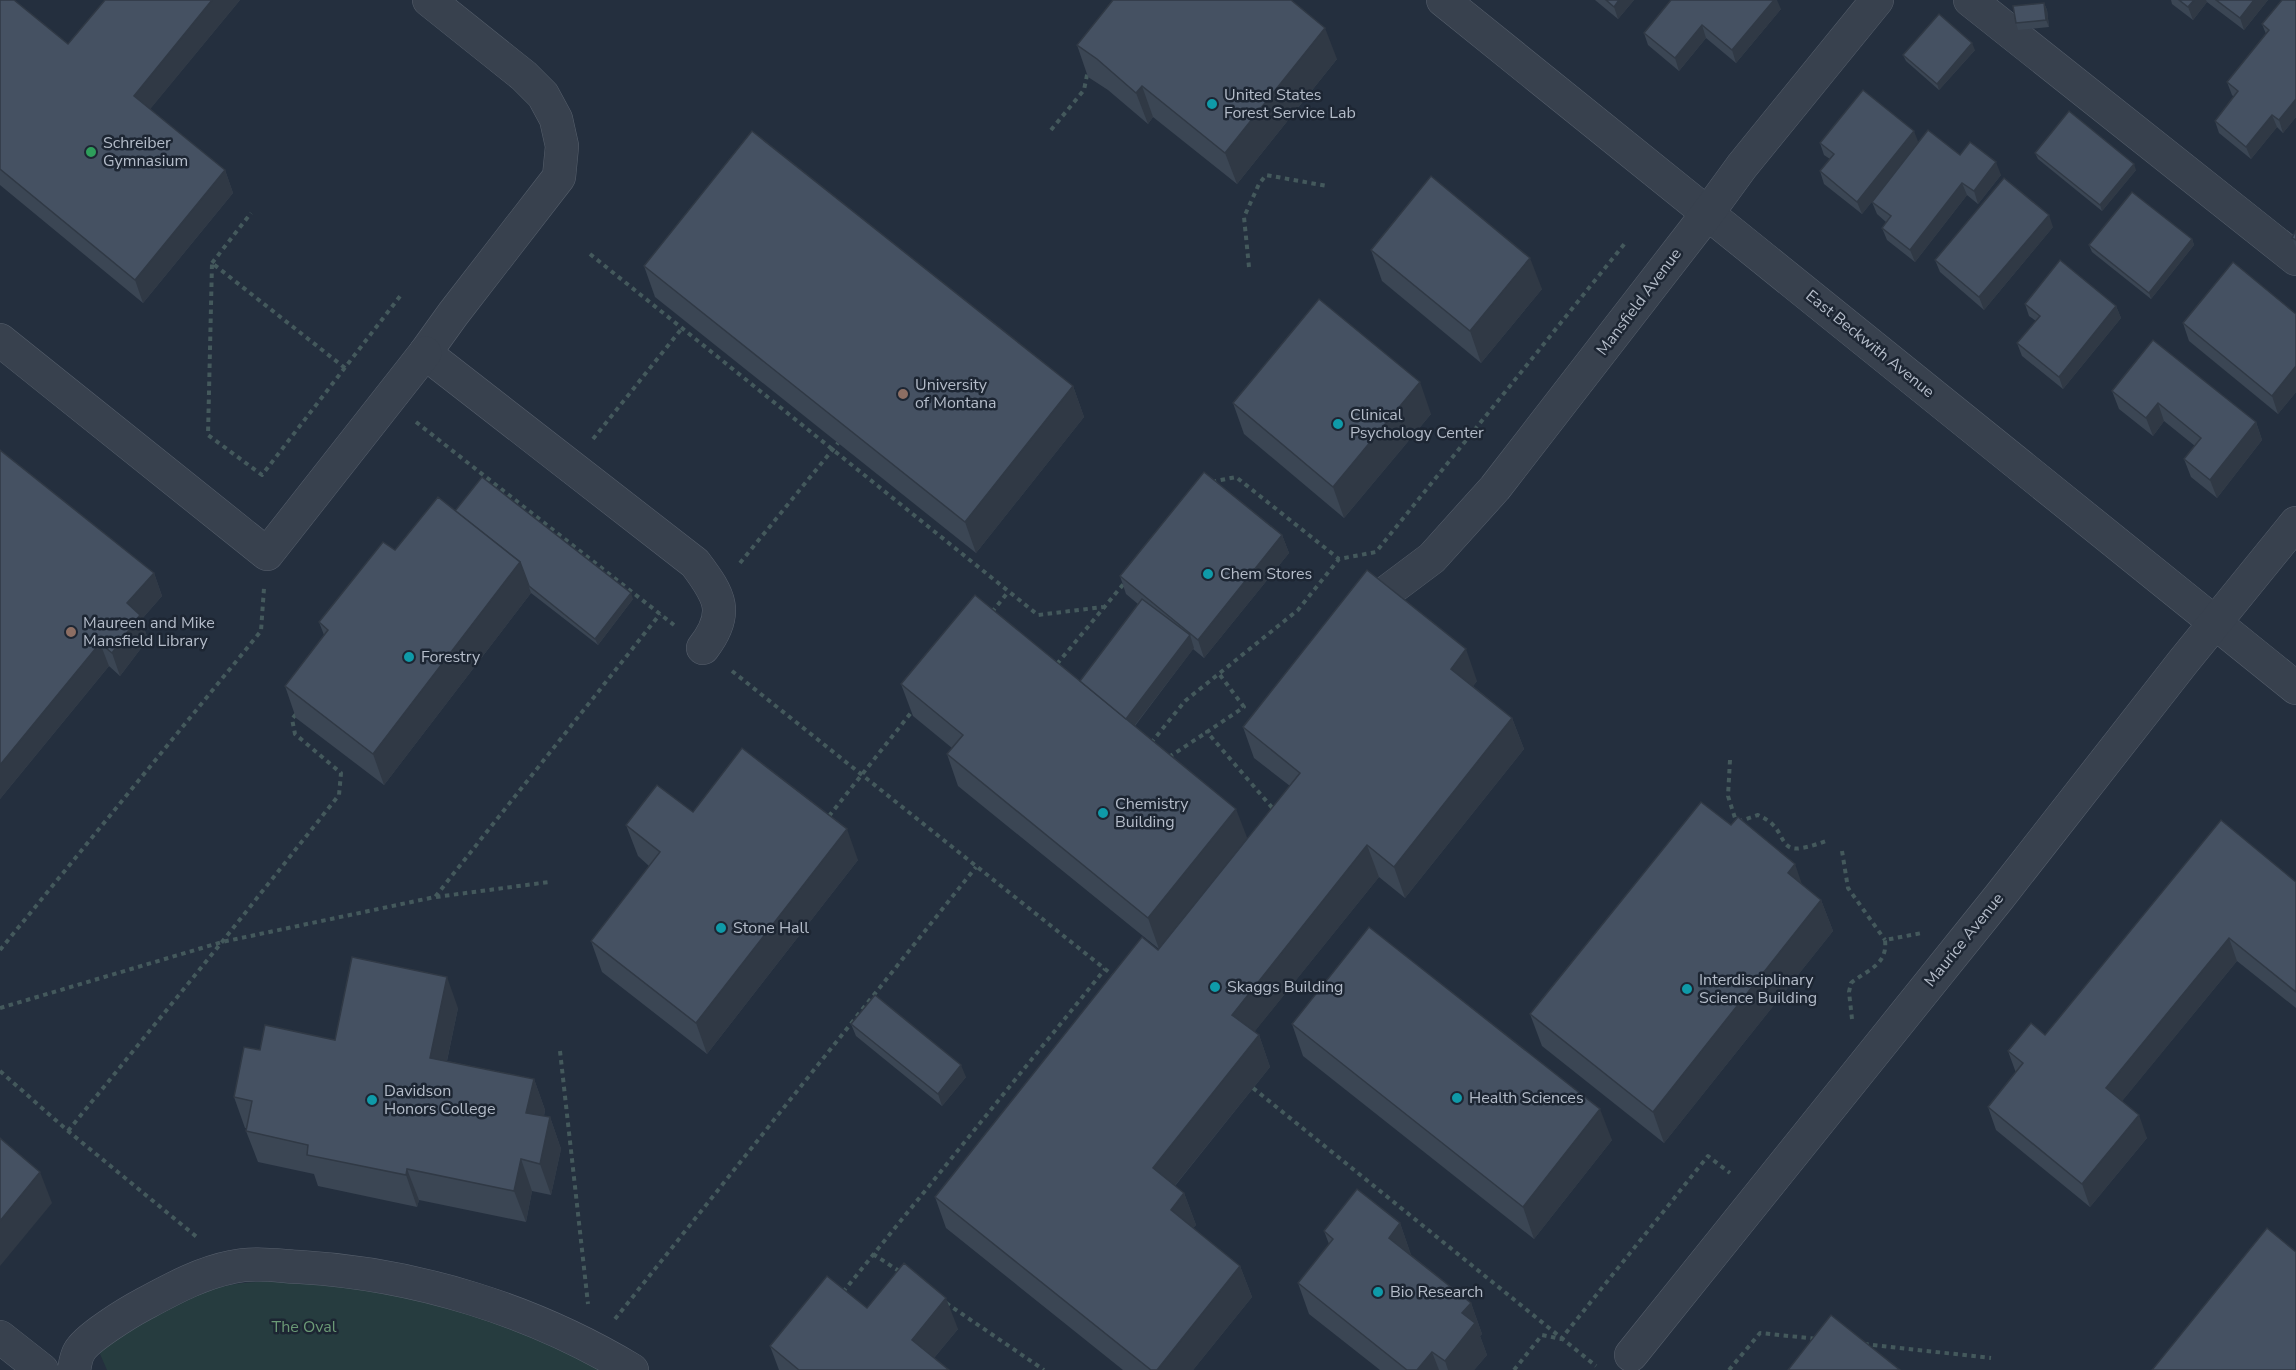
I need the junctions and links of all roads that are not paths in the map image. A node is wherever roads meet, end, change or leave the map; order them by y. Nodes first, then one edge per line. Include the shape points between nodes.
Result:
1 (429, 0) edge
2 (1443, 0) edge
3 (1877, 0) edge
4 (1970, 0) edge
5 (1707, 214) junction
6 (2296, 259) edge
7 (0, 340) edge
8 (425, 353) junction
9 (2296, 524) edge
10 (1388, 591) edge
11 (2215, 623) junction
12 (703, 648) road end
13 (2296, 688) edge
14 (0, 1337) edge
15 (1631, 1355) dead end
16 (42, 1370) edge
17 (74, 1370) edge
18 (632, 1370) edge

1 - 8 street via 543,95 556,119 562,146 559,177
2 - 5 street, East Beckwith Avenue
3 - 5 street, Mansfield Avenue
4 - 6 street
5 - 10 street, Mansfield Avenue via 1495,488 1432,558
5 - 11 street, East Beckwith Avenue
7 - 8 street via 267,554
8 - 12 street via 695,563 717,599 720,618
9 - 11 street, Maurice Avenue
11 - 13 street, East Beckwith Avenue
11 - 15 street, Maurice Avenue
14 - 16 street
17 - 18 street via 79,1351 118,1318 182,1284 233,1267 274,1266 364,1273 450,1291 517,1313 593,1346

